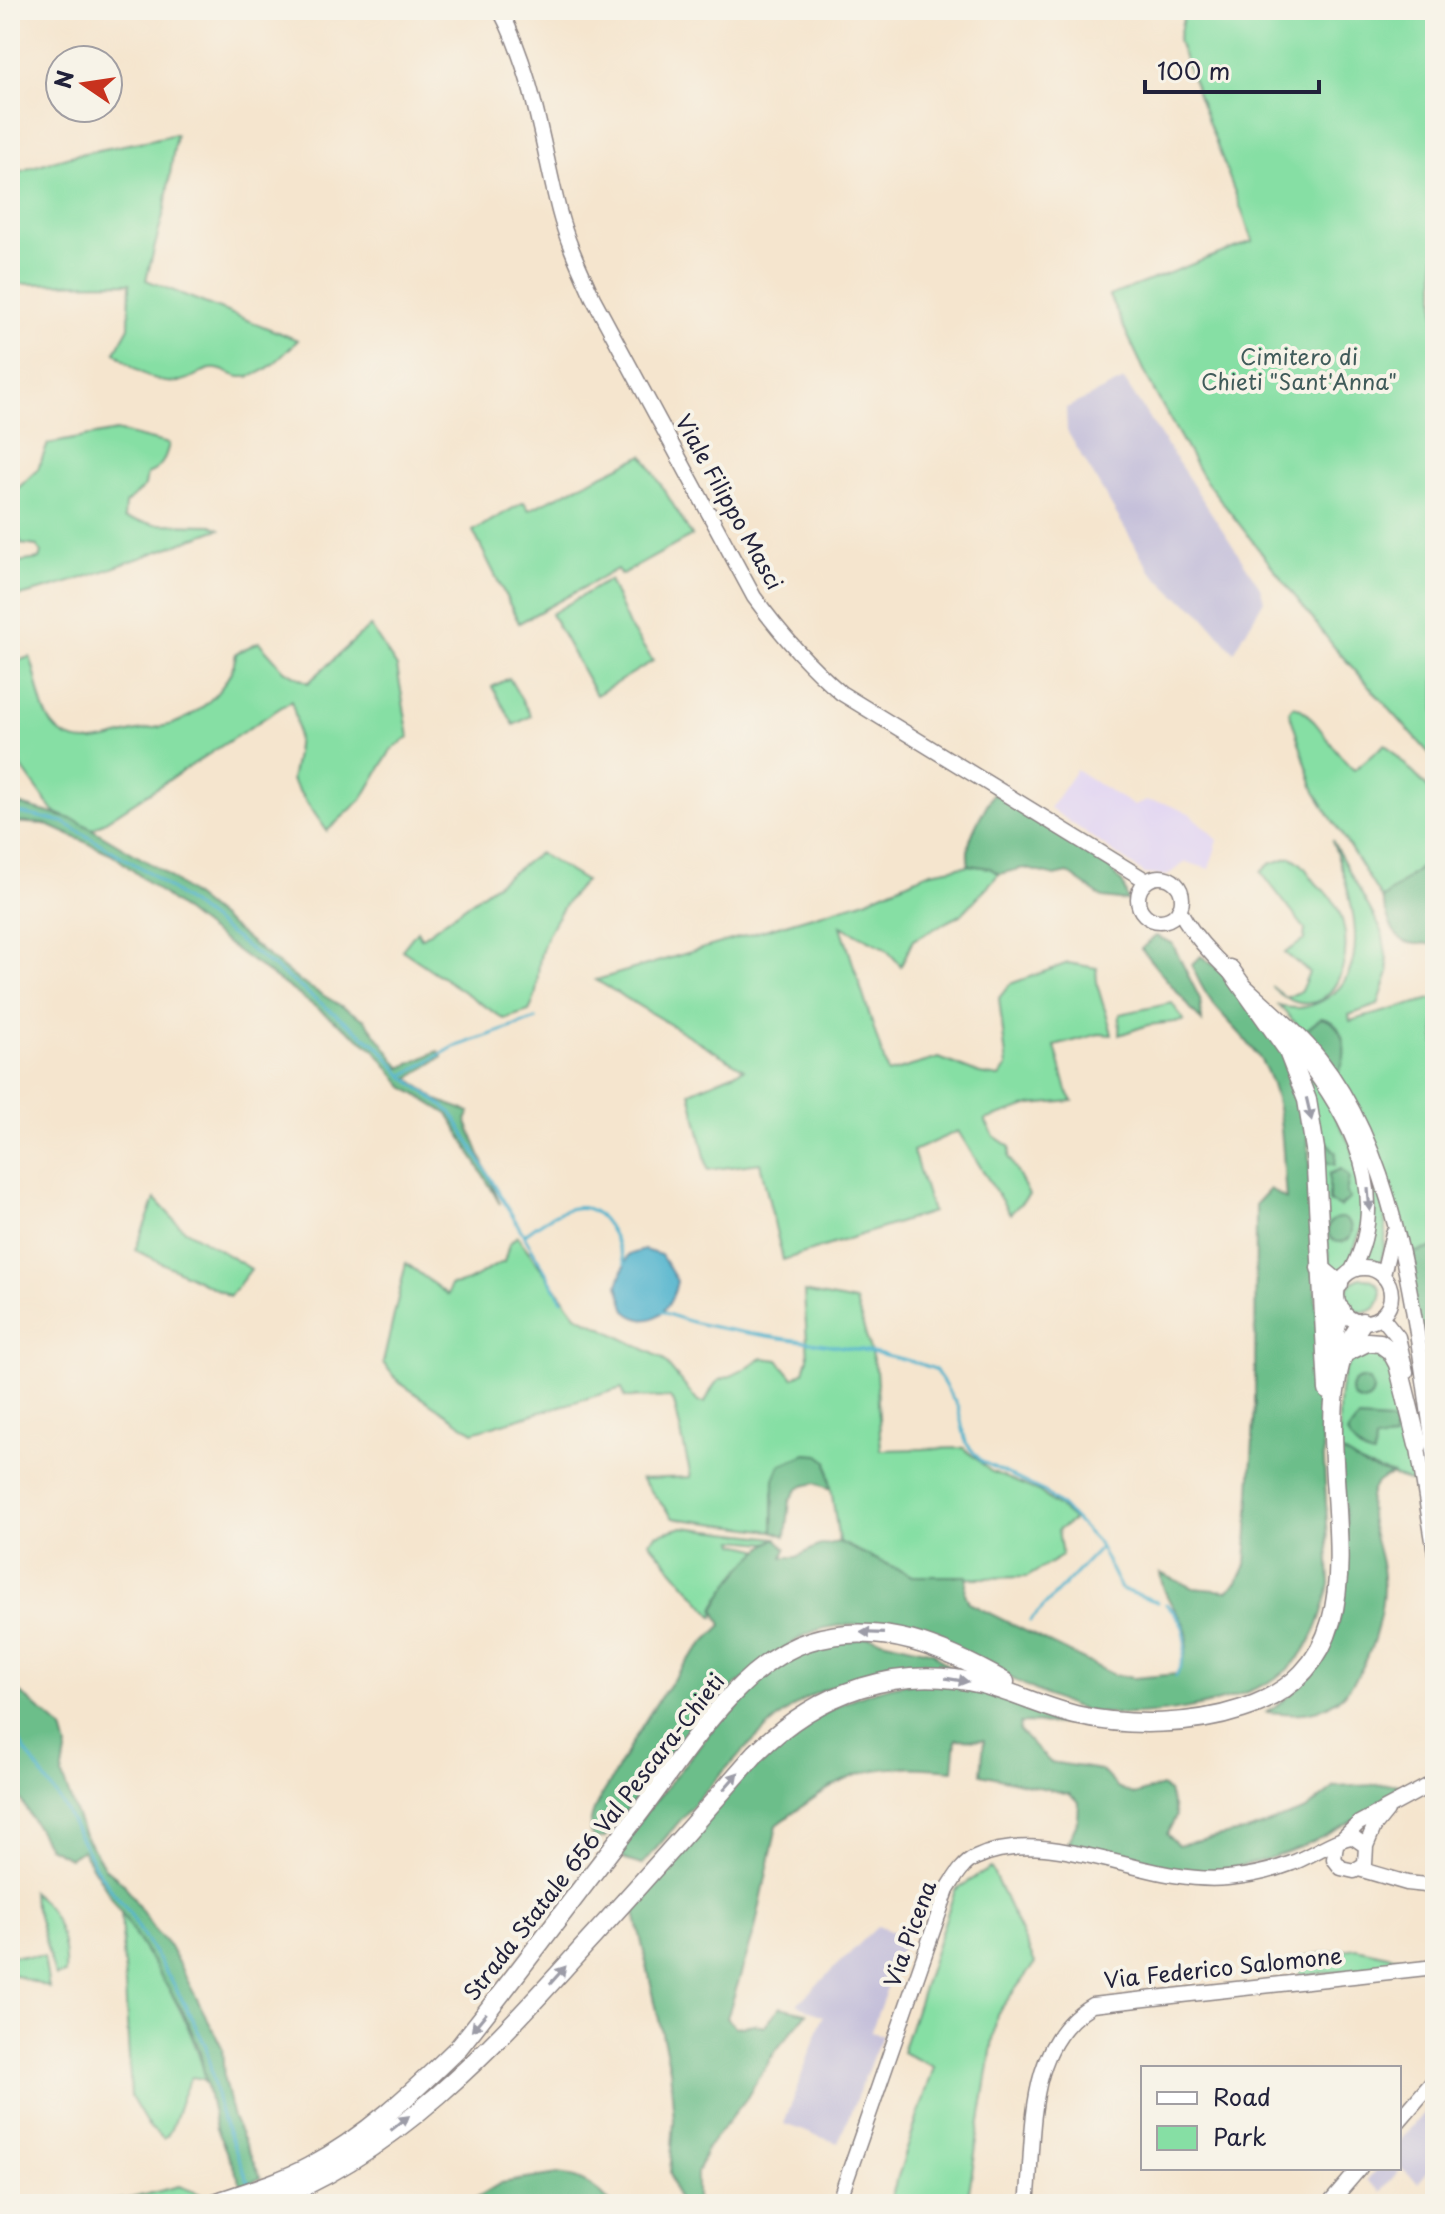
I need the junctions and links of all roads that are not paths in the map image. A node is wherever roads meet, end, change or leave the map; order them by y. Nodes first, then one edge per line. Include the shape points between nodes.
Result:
1 (500, 10) edge
2 (1115, 864) junction
3 (1147, 881) junction
4 (1138, 897) junction
5 (1179, 909) junction
6 (1164, 920) junction
7 (1202, 943) junction
8 (1230, 969) junction
9 (1394, 1225) junction
10 (1320, 1268) junction
11 (1352, 1270) junction
12 (1383, 1275) junction
13 (1339, 1284) junction
14 (1391, 1300) junction
15 (1341, 1310) junction
16 (1381, 1316) junction
17 (1362, 1322) junction
18 (1415, 1336) junction
19 (1343, 1354) junction
20 (1327, 1373) junction
21 (1418, 1445) junction
22 (1334, 1449) junction
23 (1435, 1458) edge
24 (1435, 1553) edge
25 (1046, 1706) junction
26 (1435, 1782) edge
27 (1392, 1805) junction
28 (1339, 1842) junction
29 (1367, 1849) junction
30 (1293, 1863) junction
31 (1336, 1864) junction
32 (1359, 1869) junction
33 (1407, 1883) junction
34 (1435, 1886) edge
35 (1435, 1967) edge
36 (1435, 2079) edge
37 (1401, 2119) edge
38 (1358, 2170) edge
39 (211, 2204) edge
40 (261, 2204) edge
41 (838, 2204) edge
42 (1027, 2204) edge
43 (1329, 2204) edge

1 - 2 main road, Viale Filippo Masci via 528,80 572,252 769,617 799,656 841,693
2 - 3 main road, Viale Filippo Masci
2 - 4 main road, Viale Filippo Masci
3 - 4 main road
3 - 5 main road via 1158,877 1175,884 1181,894
4 - 6 main road via 1144,914
5 - 6 main road
5 - 7 main road
6 - 7 main road
7 - 8 main road
8 - 9 main road via 1311,1048 1345,1095 1378,1164
8 -> 10 highway via 1287,1049 1307,1100 1315,1149
8 -> 11 main road via 1304,1057 1357,1150 1371,1211
9 - 12 main road
9 - 18 main road
10 - 13 highway
10 - 20 highway
11 - 12 main road via 1372,1269
11 - 13 main road
12 - 14 main road
13 - 15 main road
14 - 16 main road
14 - 18 main road
15 - 17 main road
15 - 20 highway
16 - 17 main road
16 - 21 main road via 1401,1345
17 - 19 highway
18 - 23 main road
19 - 21 highway via 1367,1342 1391,1351
19 - 22 highway
20 - 22 highway
21 - 24 main road
22 - 25 highway, Strada Statale 656 Val Pescara-Chieti via 1338,1596 1318,1650 1292,1681 1245,1708 1175,1719 1106,1721
25 -> 39 highway, Strada Statale 656 Val Pescara-Chieti via 950,1654 892,1635 838,1634 767,1663 715,1715 459,2047 372,2126 307,2169
40 -> 25 highway, Strada Statale 656 Val Pescara-Chieti via 370,2146 432,2098 505,2031 756,1753 808,1710 850,1690 929,1677 985,1685
26 - 27 main road
27 - 28 main road via 1359,1823
27 - 29 main road via 1374,1827
28 - 29 main road via 1353,1837
28 - 30 main road, Via Picena
28 - 31 main road
29 - 32 main road
29 - 33 main road
30 - 31 main road, Via Picena
30 - 41 main road, Via Picena via 1204,1879 1043,1848 973,1859 947,1890
31 - 32 main road via 1349,1871
32 - 33 main road
33 - 34 main road
35 - 42 main road, Via Federico Salomone via 1110,2000 1084,2010 1057,2036 1046,2057 1034,2112
36 - 37 main road
38 - 43 main road

